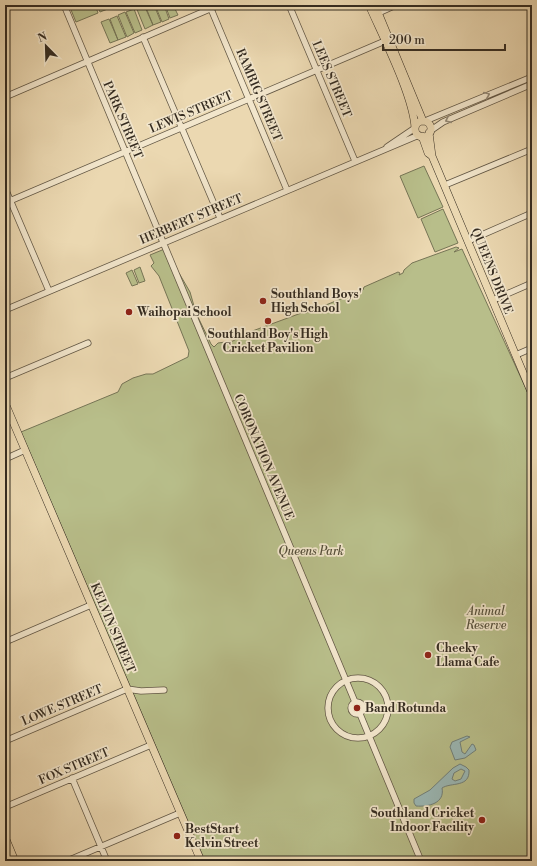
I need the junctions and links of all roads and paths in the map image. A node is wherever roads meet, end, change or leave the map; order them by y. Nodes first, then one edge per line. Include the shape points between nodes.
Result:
1 (64, 5) edge
2 (220, 5) edge
3 (289, 5) edge
4 (370, 5) edge
5 (375, 5) edge
6 (396, 5) edge
7 (210, 9) junction
8 (376, 14) junction
9 (143, 37) junction
10 (385, 41) junction
11 (87, 61) junction
12 (316, 70) junction
13 (532, 76) edge
14 (532, 84) edge
15 (512, 85) junction
16 (515, 92) junction
17 (5, 96) edge
18 (249, 99) junction
19 (424, 121) junction
20 (182, 128) junction
21 (415, 128) junction
22 (430, 132) junction
23 (420, 136) junction
24 (385, 148) junction
25 (532, 149) edge
26 (125, 152) junction
27 (432, 156) junction
28 (355, 161) junction
29 (444, 185) junction
30 (5, 188) edge
31 (287, 190) junction
32 (8, 202) edge
33 (532, 213) edge
34 (220, 218) junction
35 (468, 240) junction
36 (163, 243) junction
37 (532, 283) edge
38 (49, 291) junction
39 (493, 300) junction
40 (5, 310) edge
41 (88, 343) dead end
42 (532, 348) edge
43 (516, 355) junction
44 (5, 378) edge
45 (532, 394) edge
46 (5, 403) edge
47 (25, 450) junction
48 (5, 459) edge
49 (91, 605) junction
50 (5, 642) edge
51 (346, 680) junction
52 (127, 689) junction
53 (164, 690) dead end
54 (355, 702) junction
55 (360, 714) junction
56 (369, 736) junction
57 (5, 741) edge
58 (151, 745) junction
59 (72, 778) junction
60 (5, 807) edge
61 (180, 813) junction
62 (5, 837) edge
63 (101, 847) junction
64 (5, 854) edge
65 (8, 861) edge
66 (15, 861) edge
67 (67, 861) edge
68 (107, 861) edge
69 (201, 861) edge
70 (421, 861) edge

1 - 11 street, PARK STREET
2 - 7 street
3 - 12 street, LEES STREET
4 - 8 main road
5 - 8 main road
6 - 8 street
7 - 9 street
7 - 18 street, RAMRIG STREET
8 - 10 main road
8 - 19 main road
9 - 11 street
9 - 20 street
10 - 12 street, LEWIS STREET
10 - 21 main road via 410,106
11 - 17 street
11 - 26 street, PARK STREET
12 - 18 street, LEWIS STREET
12 - 28 street, LEES STREET
13 - 15 street, HERBERT STREET
14 - 16 street, HERBERT STREET
15 - 16 street
19 -> 15 street, HERBERT STREET
16 -> 22 street, HERBERT STREET via 443,122
18 - 20 street, LEWIS STREET
18 - 31 street, RAMRIG STREET
19 - 21 main road, HERBERT STREET
19 - 22 main road via 429,125
20 - 26 street, LEWIS STREET
20 - 34 street
21 - 23 main road
21 - 24 street, HERBERT STREET
22 - 23 main road, HERBERT STREET
22 - 27 main road, QUEENS DRIVE
23 - 24 street, HERBERT STREET
23 - 27 main road, QUEENS DRIVE
24 - 28 street, HERBERT STREET
25 - 29 street
26 - 32 street, LEWIS STREET
26 - 36 street, PARK STREET
27 - 29 main road, QUEENS DRIVE
28 - 31 street, HERBERT STREET
29 - 35 main road, QUEENS DRIVE
30 - 32 street
31 - 34 street, HERBERT STREET
32 - 38 street
33 - 35 street
34 - 36 street, HERBERT STREET
35 - 39 main road, QUEENS DRIVE
36 - 38 street, HERBERT STREET
36 - 51 street, CORONATION AVENUE
37 - 39 street
38 - 40 street, HERBERT STREET
39 - 43 main road, QUEENS DRIVE
41 - 44 street
42 - 43 street
43 - 45 main road, QUEENS DRIVE
46 - 47 main road, KELVIN STREET
47 - 48 street
47 - 49 main road, KELVIN STREET
49 - 50 street
49 - 52 main road, KELVIN STREET
51 - 54 street, CORONATION AVENUE
51 - 56 street via 332,691 327,707 328,716 334,727 344,735 360,738
51 - 56 street via 368,679 384,693 388,707 385,721
52 - 53 street
52 - 57 street, LOWE STREET
52 - 58 main road, KELVIN STREET
54 - 55 street via 363,706
54 - 55 street via 352,711
55 - 56 street
56 - 70 street
58 - 59 street, FOX STREET
58 - 61 main road, KELVIN STREET
59 - 60 street, FOX STREET
59 - 63 street
61 - 63 street
61 - 69 main road, KELVIN STREET
62 - 66 main road
63 - 67 street
63 - 68 street
64 - 65 main road

